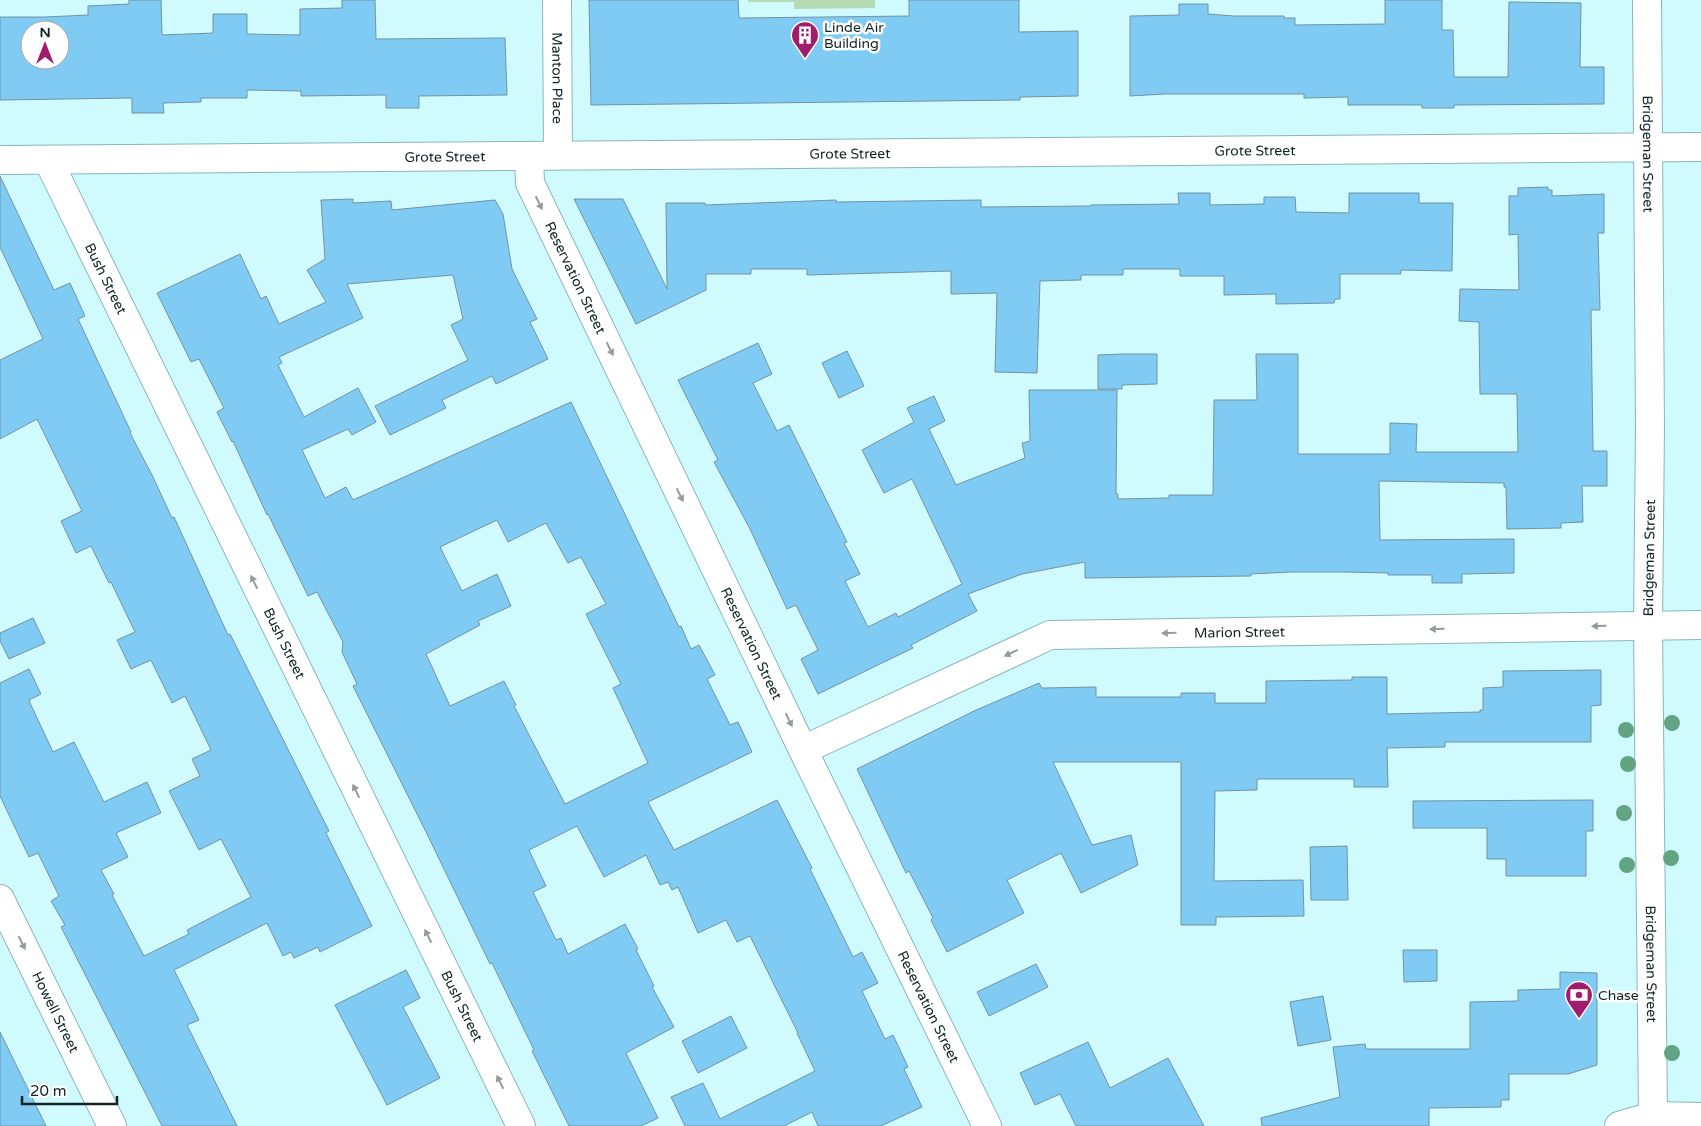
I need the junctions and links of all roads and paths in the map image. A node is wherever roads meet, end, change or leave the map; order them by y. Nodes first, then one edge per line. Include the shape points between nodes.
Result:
1 (557, 0) edge
2 (1647, 0) edge
3 (1701, 147) edge
4 (1648, 148) junction
5 (558, 155) junction
6 (529, 156) junction
7 (0, 160) edge
8 (48, 160) junction
9 (1701, 624) edge
10 (1648, 625) junction
11 (803, 750) junction
12 (0, 899) edge
13 (1652, 1116) junction
14 (1701, 1117) edge
15 (112, 1126) edge
16 (521, 1126) edge
17 (987, 1126) edge
18 (1619, 1126) edge

1 - 5 street, Manton Place
2 - 4 street, Bridgeman Street
3 - 4 street, Grote Street
4 - 5 street, Grote Street
4 - 10 street, Bridgeman Street
5 - 6 street, Grote Street
6 - 8 street, Grote Street
6 -> 11 street, Reservation Street via 530,183
7 - 8 street, Grote Street
16 -> 8 street, Bush Street
9 - 10 street, Marion Street
10 -> 11 street, Marion Street via 1050,635
10 - 13 street, Bridgeman Street
11 - 17 street, Reservation Street
12 -> 15 street, Howell Street
13 - 14 street
13 - 18 street

